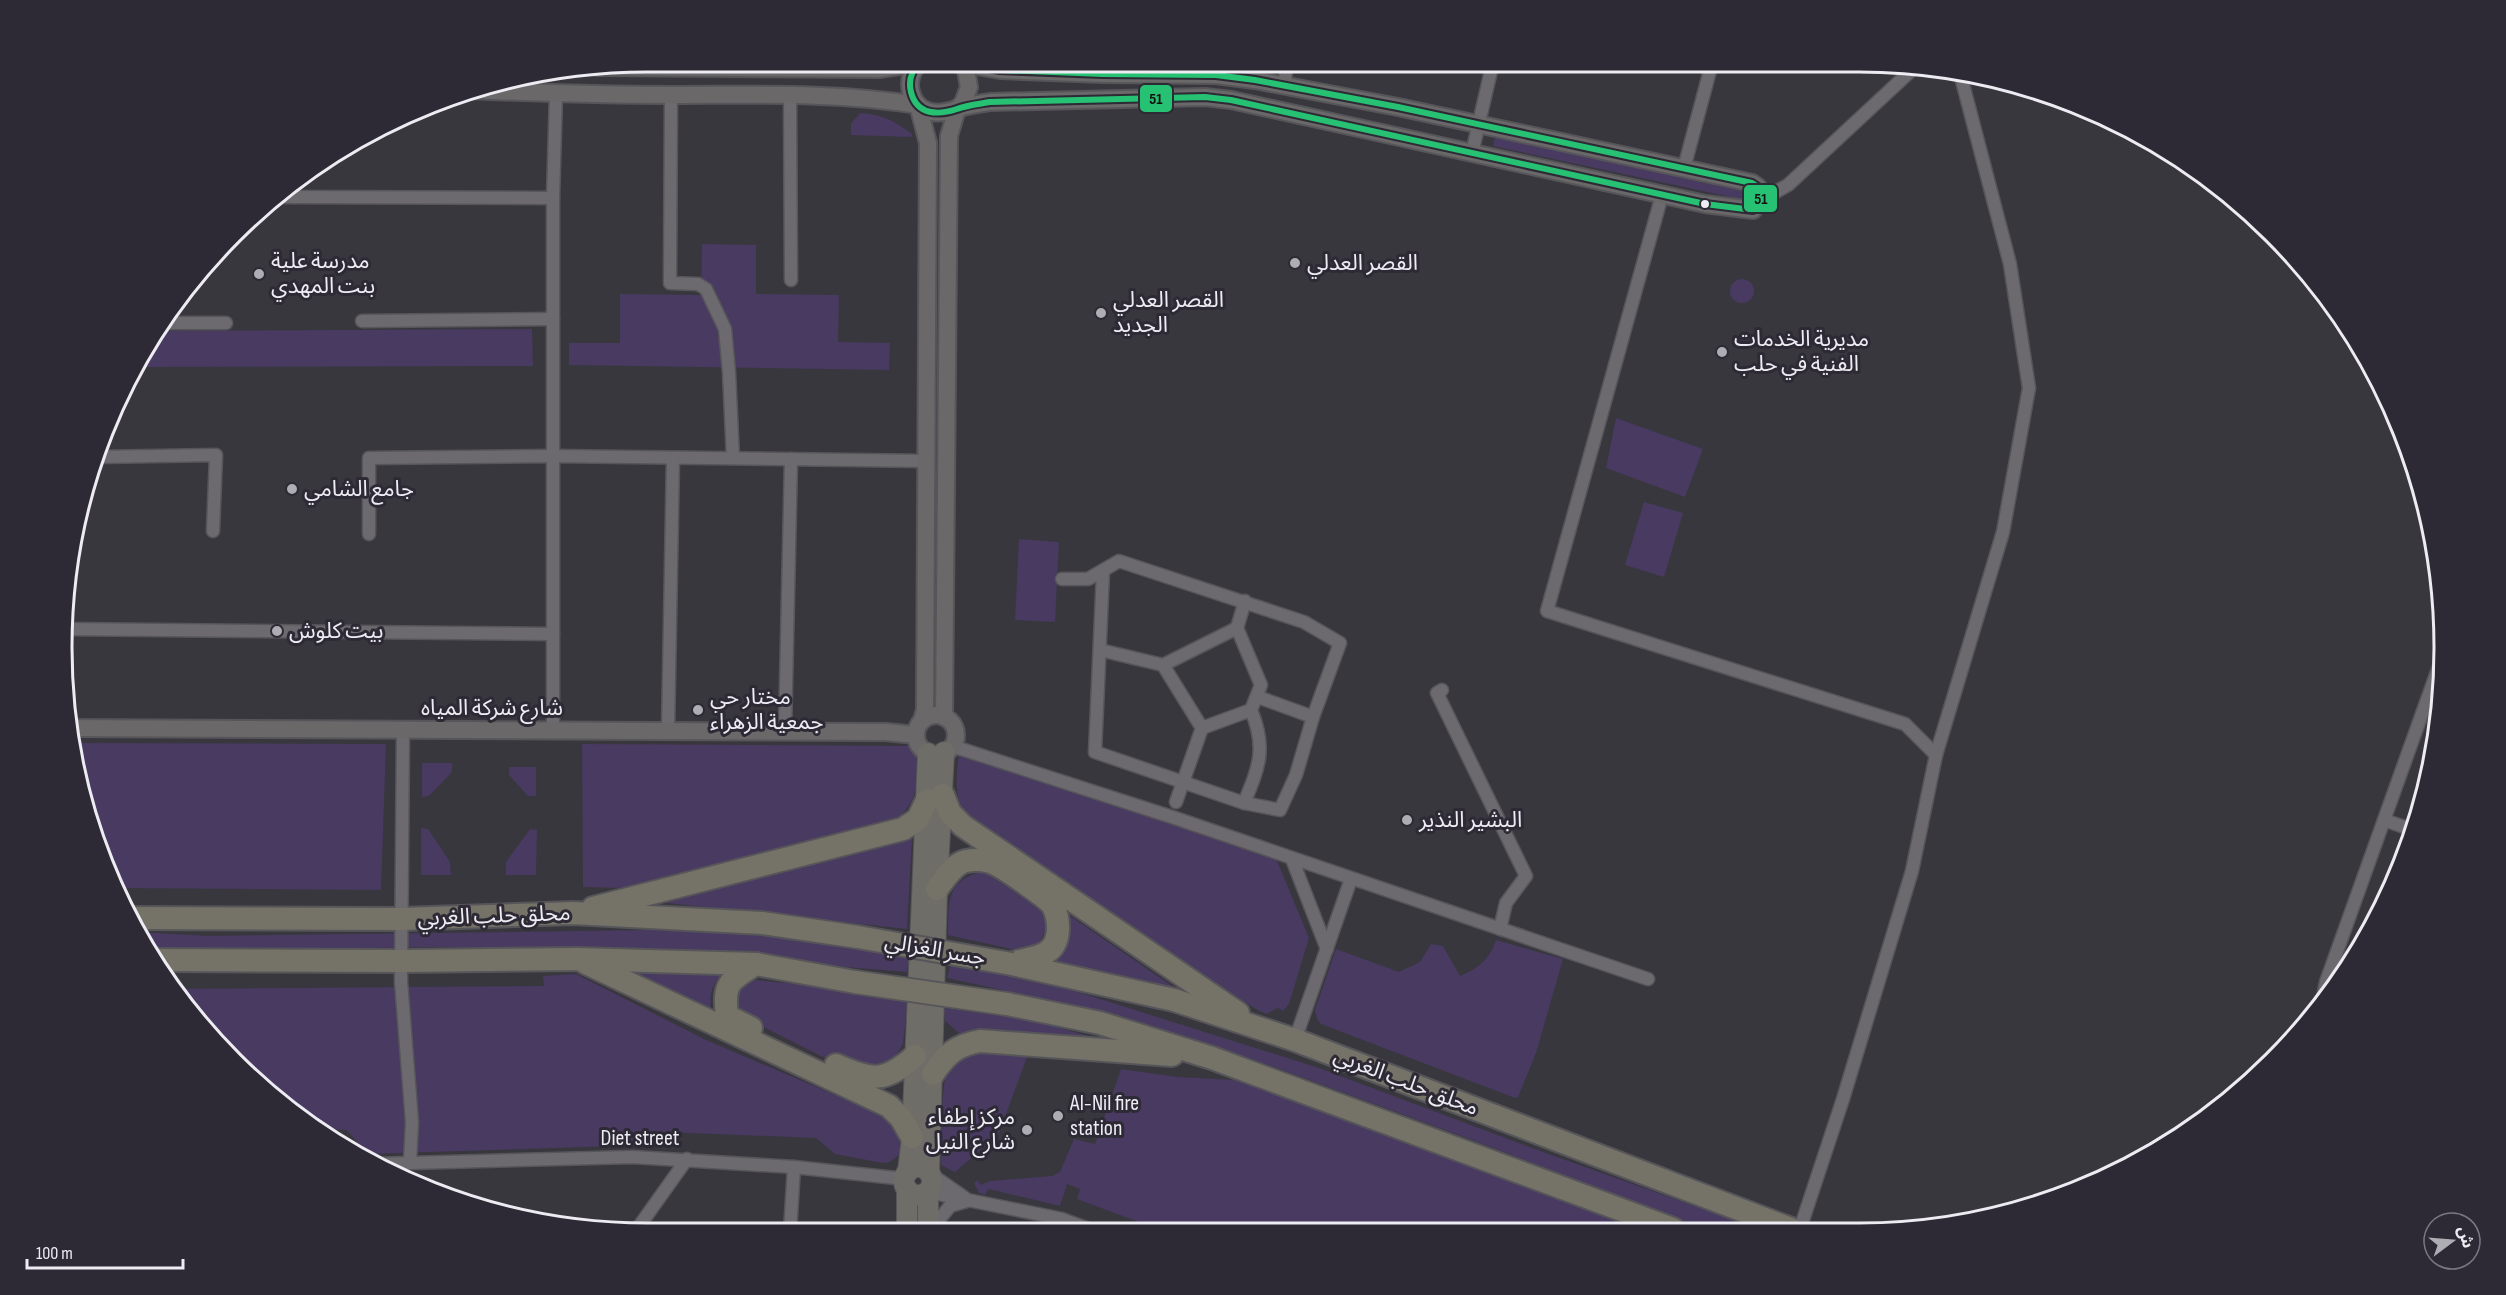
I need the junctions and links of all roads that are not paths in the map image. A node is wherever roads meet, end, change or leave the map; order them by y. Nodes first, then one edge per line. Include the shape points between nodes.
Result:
1 (913, 72) edge
2 (966, 72) edge
3 (1160, 72) edge
4 (1286, 72) edge
5 (1491, 72) edge
6 (1710, 72) edge
7 (1907, 74) edge
8 (1962, 82) edge
9 (1285, 86) junction
10 (501, 91) edge
11 (556, 94) junction
12 (790, 94) junction
13 (671, 95) junction
14 (918, 105) junction
15 (957, 109) junction
16 (1479, 125) junction
17 (1472, 153) junction
18 (1684, 168) junction
19 (294, 193) edge
20 (1662, 195) junction
21 (290, 197) edge
22 (294, 197) junction
23 (553, 198) junction
24 (1761, 200) junction
25 (791, 280) dead end
26 (553, 319) junction
27 (362, 321) dead end
28 (173, 323) edge
29 (226, 323) dead end
30 (553, 456) junction
31 (105, 457) edge
32 (673, 458) junction
33 (733, 458) junction
34 (792, 459) junction
35 (927, 461) junction
36 (213, 531) dead end
37 (369, 534) dead end
38 (1103, 572) junction
39 (1062, 579) dead end
40 (1245, 601) junction
41 (1237, 628) junction
42 (72, 629) edge
43 (553, 634) junction
44 (1100, 650) junction
45 (1163, 665) junction
46 (2433, 688) edge
47 (1442, 690) dead end
48 (1258, 697) junction
49 (1251, 710) junction
50 (944, 717) junction
51 (1313, 717) junction
52 (78, 728) edge
53 (919, 728) junction
54 (1202, 728) junction
55 (553, 730) junction
56 (403, 731) junction
57 (668, 731) junction
58 (784, 731) junction
59 (941, 750) junction
60 (1936, 755) junction
61 (1184, 783) junction
62 (935, 798) junction
63 (1176, 802) dead end
64 (1244, 803) junction
65 (2385, 820) junction
66 (2405, 827) edge
67 (1292, 859) junction
68 (1351, 879) junction
69 (937, 889) junction
70 (573, 913) junction
71 (140, 918) edge
72 (402, 919) junction
73 (1500, 929) junction
74 (858, 937) joint
75 (1327, 949) junction
76 (577, 959) junction
77 (165, 960) edge
78 (403, 961) junction
79 (756, 964) junction
80 (1012, 964) junction
81 (1648, 979) dead end
82 (855, 981) joint
83 (2326, 983) edge
84 (1007, 1004) joint
85 (1262, 1029) junction
86 (1295, 1040) junction
87 (915, 1056) junction
88 (1212, 1059) junction
89 (933, 1074) junction
90 (912, 1137) junction
91 (687, 1159) junction
92 (410, 1162) junction
93 (391, 1163) edge
94 (794, 1167) junction
95 (906, 1180) junction
96 (928, 1182) junction
97 (969, 1200) junction
98 (642, 1223) edge
99 (791, 1223) edge
100 (907, 1223) edge
101 (929, 1223) edge
102 (936, 1223) edge
103 (1055, 1223) edge
104 (1657, 1223) edge
105 (1775, 1223) edge
106 (1802, 1223) edge

1 - 14 street via 910,88
2 - 15 street via 967,95
3 - 9 street via 1216,75
4 - 9 street
5 - 16 street
6 - 18 street
7 - 24 street via 1788,185
8 - 60 street via 2010,264 2029,388 2002,532
9 - 16 street
10 - 11 street
11 - 13 street
11 - 23 street
12 - 13 street
12 - 14 street via 878,98
12 - 25 street
13 - 33 street via 670,283 698,284 706,289 724,329
14 - 15 street via 932,113
14 - 35 street via 928,143
15 - 17 street via 990,102 1205,97
15 - 50 street via 949,136
16 - 17 street
16 - 18 street
17 - 20 street
18 - 24 street via 1752,183 1758,187
19 - 22 street
20 - 24 street via 1743,210 1753,210
20 - 60 street via 1547,611 1905,724
21 - 22 street
22 - 23 street
23 - 26 street
26 - 27 street
26 - 30 street
28 - 29 street
30 - 32 street
30 - 37 street via 369,458
30 - 43 street
31 - 36 street via 216,455
32 - 33 street
32 - 57 street
33 - 34 street
34 - 35 street
34 - 58 street
35 - 53 street via 925,710
38 - 39 street via 1088,579
38 - 40 street via 1119,561
38 - 44 street
40 - 41 street
40 - 51 street via 1304,622 1340,643
41 - 45 street
41 - 48 street via 1261,685
42 - 43 street
43 - 55 street
44 - 45 street
44 - 61 street via 1095,752
45 - 54 street
46 - 65 street
47 - 73 street via 1437,693 1526,876 1506,903
48 - 49 street
48 - 51 street
49 - 54 street
49 - 64 street via 1261,755
50 - 53 street via 933,715
50 - 59 street via 955,730
51 - 64 street via 1296,775 1280,810
52 - 56 street, شارع شركة المياه
53 - 58 street, شارع شركة المياه via 886,732
53 - 59 street via 919,746
54 - 61 street
55 - 56 street, شارع شركة المياه
55 - 57 street, شارع شركة المياه
56 - 72 street
57 - 58 street, شارع شركة المياه
59 - 62 main road
59 - 67 street via 1172,817
60 - 106 street via 1912,871
61 - 63 street
61 - 64 street
62 - 69 main road
62 - 70 highway via 918,819 903,829
62 - 85 highway via 963,826
62 - 87 main road
65 - 66 street
65 - 83 street
67 - 68 street
67 - 75 street
68 - 73 street
68 - 75 street
69 - 80 highway via 964,861 978,860 993,863 1052,905 1058,923 1057,939 1047,952
69 - 89 main road
70 - 72 highway, محلق حلب الغربي
70 - 74 highway, محلق حلب الغربي via 762,923
71 - 72 highway, محلق حلب الغربي
72 - 78 street
73 - 81 street
74 - 80 highway, جسر الغزالي, bridge
75 - 86 street
76 - 78 highway, محلق حلب الغربي
76 - 79 highway, محلق حلب الغربي
76 - 90 highway via 889,1106
77 - 78 highway, محلق حلب الغربي
78 - 92 street via 404,1034 412,1122
79 - 82 highway, محلق حلب الغربي
79 - 87 highway via 731,982 724,996 727,1016 864,1077 878,1078 900,1069
80 - 85 highway, محلق حلب الغربي via 1174,1000
82 - 84 highway, جسر الغزالي, bridge
84 - 88 highway, محلق حلب الغربي via 1100,1023
85 - 86 highway, محلق حلب الغربي
86 - 105 highway, محلق حلب الغربي
87 - 90 main road
88 - 89 highway via 980,1041 963,1044 946,1055
88 - 104 highway, محلق حلب الغربي
89 - 96 main road
90 - 95 main road
91 - 92 street, Diet street
91 - 94 street, Diet street
91 - 98 street
92 - 93 street, Diet street
94 - 95 street, Diet street
94 - 99 street
95 - 96 main road via 916,1168
95 - 100 main road
96 - 97 street
96 - 97 street
96 - 101 main road
97 - 102 street via 950,1206
97 - 103 street

